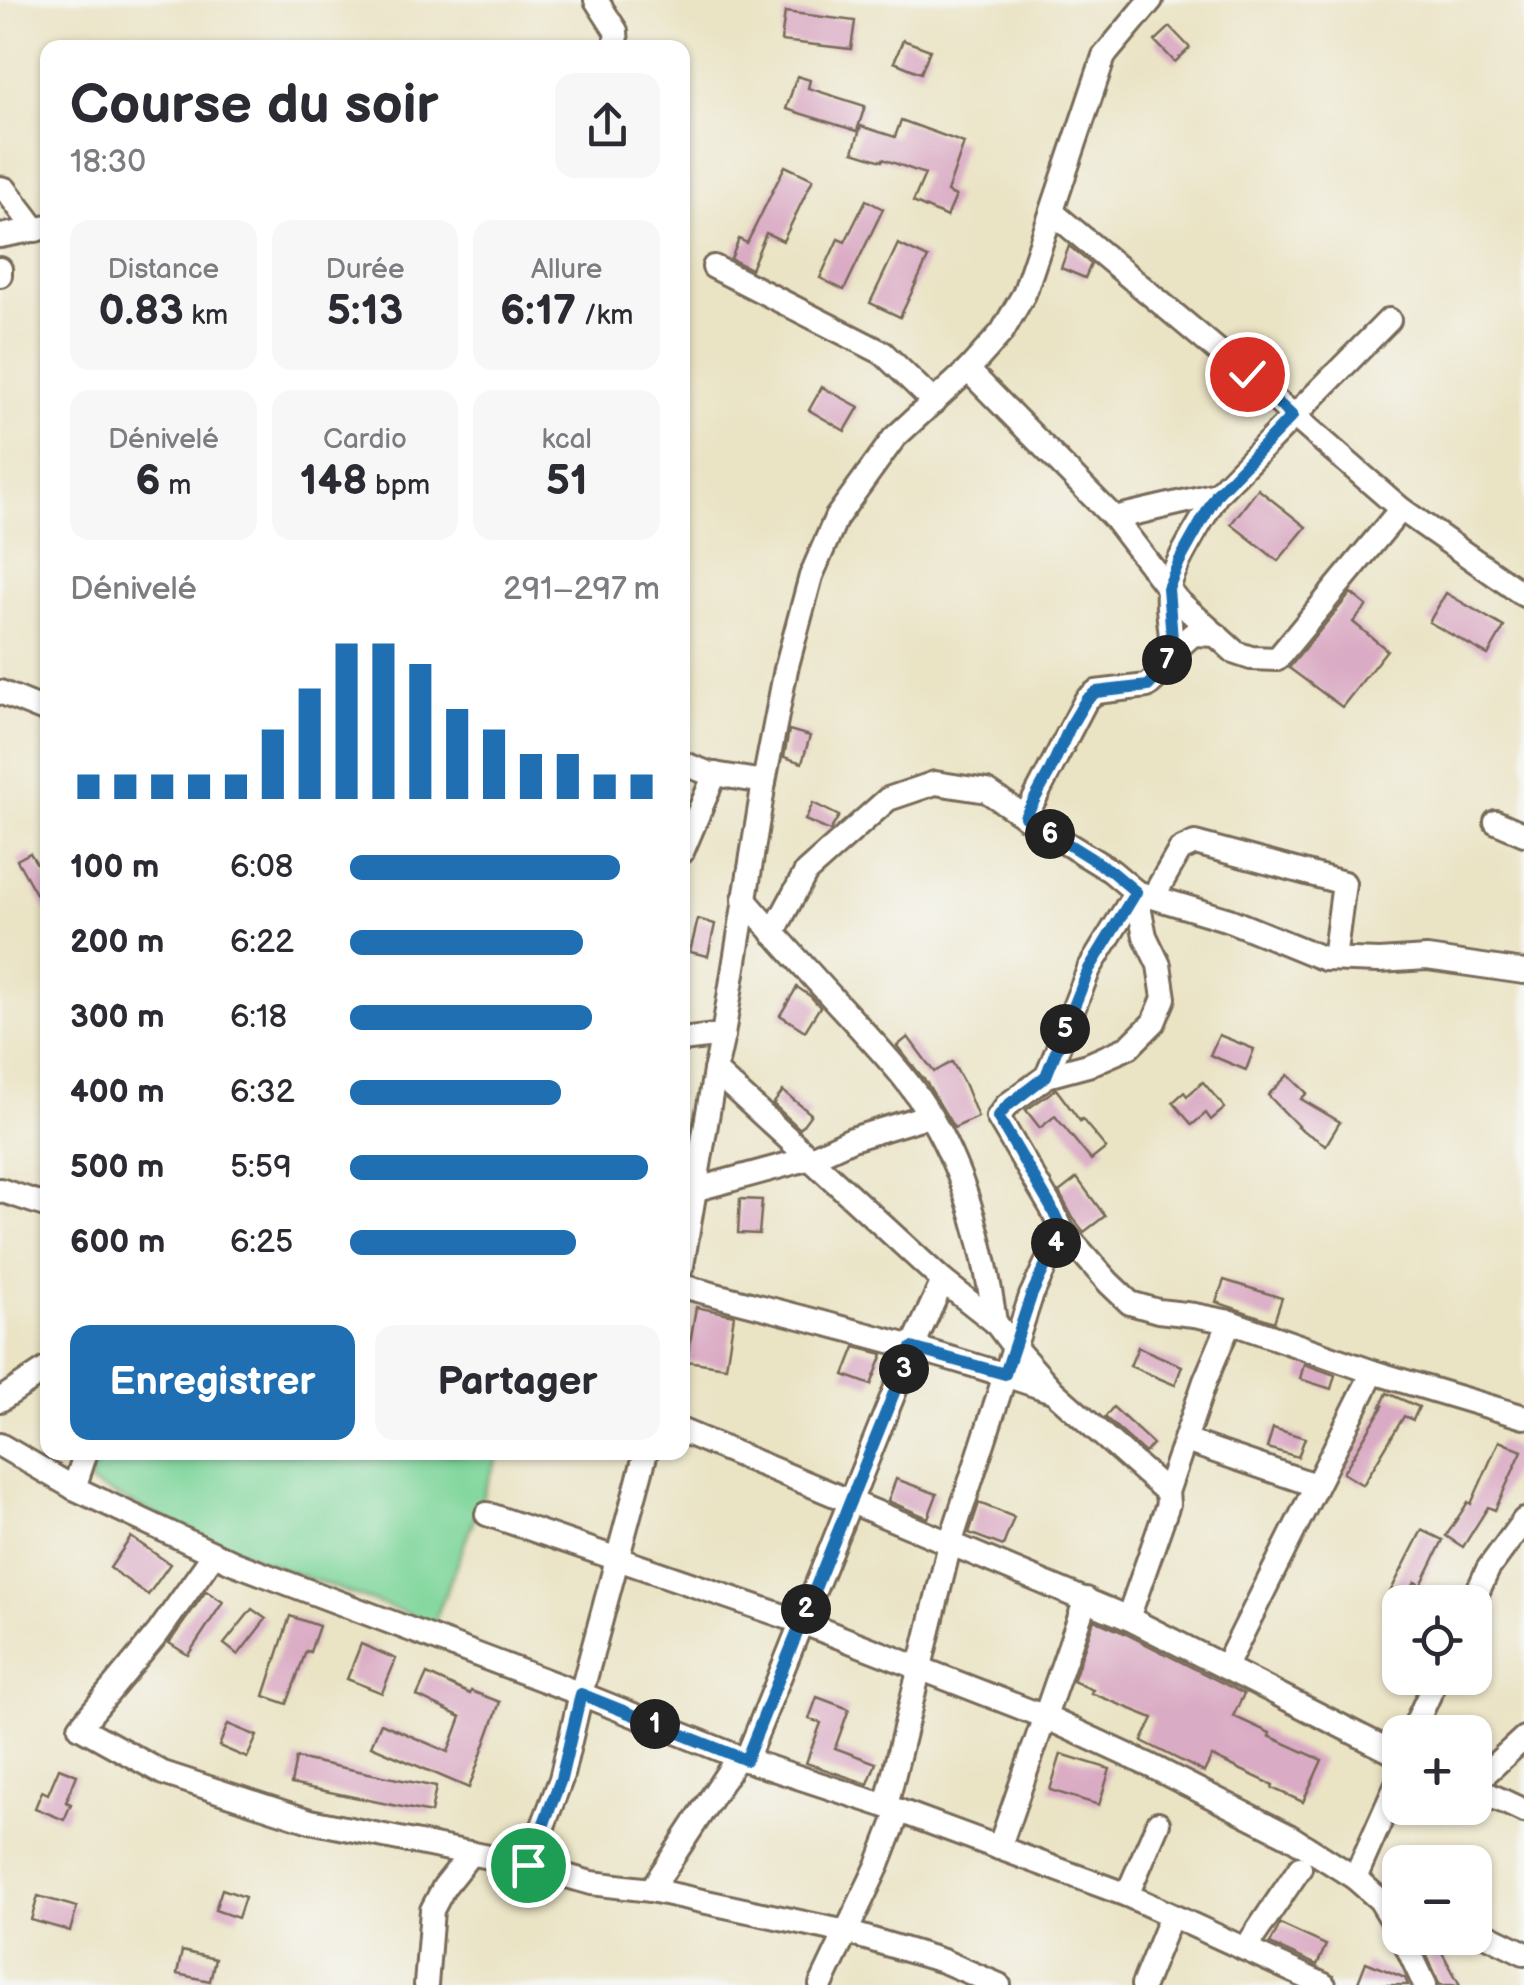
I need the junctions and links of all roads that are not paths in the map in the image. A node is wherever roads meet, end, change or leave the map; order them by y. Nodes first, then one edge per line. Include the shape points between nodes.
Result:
1 (596, 0) edge
2 (1151, 0) edge
3 (617, 40) edge
4 (0, 188) edge
5 (1052, 212) junction
6 (40, 226) edge
7 (40, 228) edge
8 (0, 236) edge
9 (714, 267) dead end
10 (1389, 320) dead end
11 (968, 370) junction
12 (934, 402) junction
13 (1292, 416) junction
14 (1217, 494) junction
15 (1401, 509) junction
16 (1114, 518) junction
17 (1168, 588) junction
18 (1524, 595) edge
19 (1216, 635) junction
20 (1171, 654) junction
21 (0, 692) edge
22 (40, 708) edge
23 (690, 766) edge
24 (715, 774) junction
25 (764, 782) junction
26 (1025, 817) junction
27 (1496, 822) dead end
28 (690, 833) edge
29 (1524, 834) edge
30 (1144, 894) junction
31 (744, 900) junction
32 (773, 933) junction
33 (1334, 959) junction
34 (1524, 972) edge
35 (724, 1035) junction
36 (690, 1039) edge
37 (715, 1071) junction
38 (1046, 1076) junction
39 (930, 1115) junction
40 (811, 1158) junction
41 (0, 1190) edge
42 (690, 1191) edge
43 (40, 1203) edge
44 (1062, 1230) junction
45 (943, 1281) junction
46 (690, 1288) edge
47 (994, 1322) junction
48 (1230, 1322) junction
49 (1014, 1347) junction
50 (912, 1348) junction
51 (1373, 1372) junction
52 (40, 1373) edge
53 (1005, 1374) junction
54 (1054, 1392) junction
55 (0, 1400) edge
56 (1524, 1417) edge
57 (690, 1435) edge
58 (1186, 1441) junction
59 (0, 1445) edge
60 (83, 1460) edge
61 (644, 1460) edge
62 (1315, 1485) junction
63 (74, 1488) junction
64 (1167, 1492) junction
65 (850, 1503) junction
66 (487, 1514) dead end
67 (1524, 1520) edge
68 (950, 1544) junction
69 (214, 1554) junction
70 (619, 1558) junction
71 (1481, 1585) edge
72 (1086, 1599) junction
73 (1128, 1618) junction
74 (801, 1622) junction
75 (1226, 1666) junction
76 (920, 1667) junction
77 (581, 1694) junction
78 (1046, 1718) junction
79 (1524, 1738) edge
80 (1382, 1747) edge
81 (742, 1758) junction
82 (1492, 1769) edge
83 (1492, 1788) edge
84 (1524, 1793) edge
85 (1492, 1795) edge
86 (893, 1808) junction
87 (1524, 1811) edge
88 (1382, 1817) edge
89 (1158, 1823) dead end
90 (999, 1848) junction
91 (471, 1853) junction
92 (528, 1865) junction
93 (1300, 1868) dead end
94 (1355, 1878) junction
95 (651, 1890) junction
96 (1127, 1895) junction
97 (1382, 1895) edge
98 (1171, 1916) junction
99 (846, 1932) junction
100 (1492, 1938) edge
101 (1245, 1949) junction
102 (1524, 1953) edge
103 (1411, 1955) edge
104 (426, 1985) edge
105 (821, 1985) edge
106 (998, 1985) edge
107 (1143, 1985) edge
108 (1324, 1985) edge
109 (1425, 1985) edge

1 - 3 street
2 - 5 street via 1104,56
4 - 6 street
5 - 11 street via 1024,294
5 - 13 street
7 - 8 street
9 - 12 street via 883,354
10 - 13 street
11 - 12 street
11 - 16 street
12 - 25 street via 894,438 836,518 811,576
13 - 14 street
13 - 15 street
14 - 16 street
14 - 17 street
15 - 18 street
15 - 19 street via 1278,659 1236,653
16 - 17 street
17 - 19 street
17 - 20 street
19 - 20 street via 1194,634
20 - 26 street via 1148,686 1096,692 1086,700
21 - 22 street
23 - 24 street
24 - 25 street
24 - 28 street
25 - 31 street
26 - 30 street
26 - 32 street via 987,791 935,784 888,799 806,872
27 - 29 street
30 - 33 street
30 - 33 street via 1194,842 1344,883
30 - 38 street via 1089,969
30 - 38 street via 1145,936 1164,998 1154,1022 1129,1047
31 - 32 street
31 - 35 street
32 - 39 street via 894,1064
33 - 34 street via 1427,958
35 - 36 street
35 - 37 street
37 - 40 street
37 - 42 street
38 - 44 street via 998,1117
39 - 40 street
39 - 47 street via 964,1190
40 - 42 street
40 - 45 street
41 - 43 street
44 - 48 street via 1130,1303
44 - 49 street
45 - 47 street
45 - 50 street
46 - 50 street
47 - 49 street
48 - 51 street
48 - 58 street
49 - 53 street
49 - 54 street
50 - 53 street
50 - 65 street
51 - 56 street
51 - 62 street
52 - 55 street
53 - 54 street
53 - 68 street
54 - 64 street
57 - 65 street
58 - 62 street
58 - 64 street
59 - 63 street
60 - 63 street
61 - 70 street
62 - 75 street
63 - 69 street
64 - 73 street
65 - 68 street
65 - 74 street
66 - 70 street
67 - 71 street
68 - 72 street
68 - 76 street
69 - 77 street
69 - 91 street via 158,1633 70,1721 163,1773 310,1821
70 - 74 street
70 - 77 street
72 - 73 street
72 - 78 street
73 - 75 street
74 - 76 street
74 - 81 street
75 - 80 street
76 - 78 street
76 - 86 street
77 - 81 street
77 - 92 street via 561,1779
78 - 90 street
78 - 94 street via 1289,1836
79 - 82 street
81 - 86 street
81 - 95 street
83 - 84 street
85 - 87 street
86 - 90 street
86 - 99 street via 878,1865
88 - 94 street
89 - 96 street
90 - 96 street
91 - 92 street
91 - 104 street via 432,1910
92 - 95 street via 590,1883
93 - 101 street
94 - 97 street
95 - 99 street
96 - 98 street
98 - 101 street
98 - 107 street
99 - 105 street
99 - 106 street
100 - 102 street
101 - 108 street
103 - 109 street

